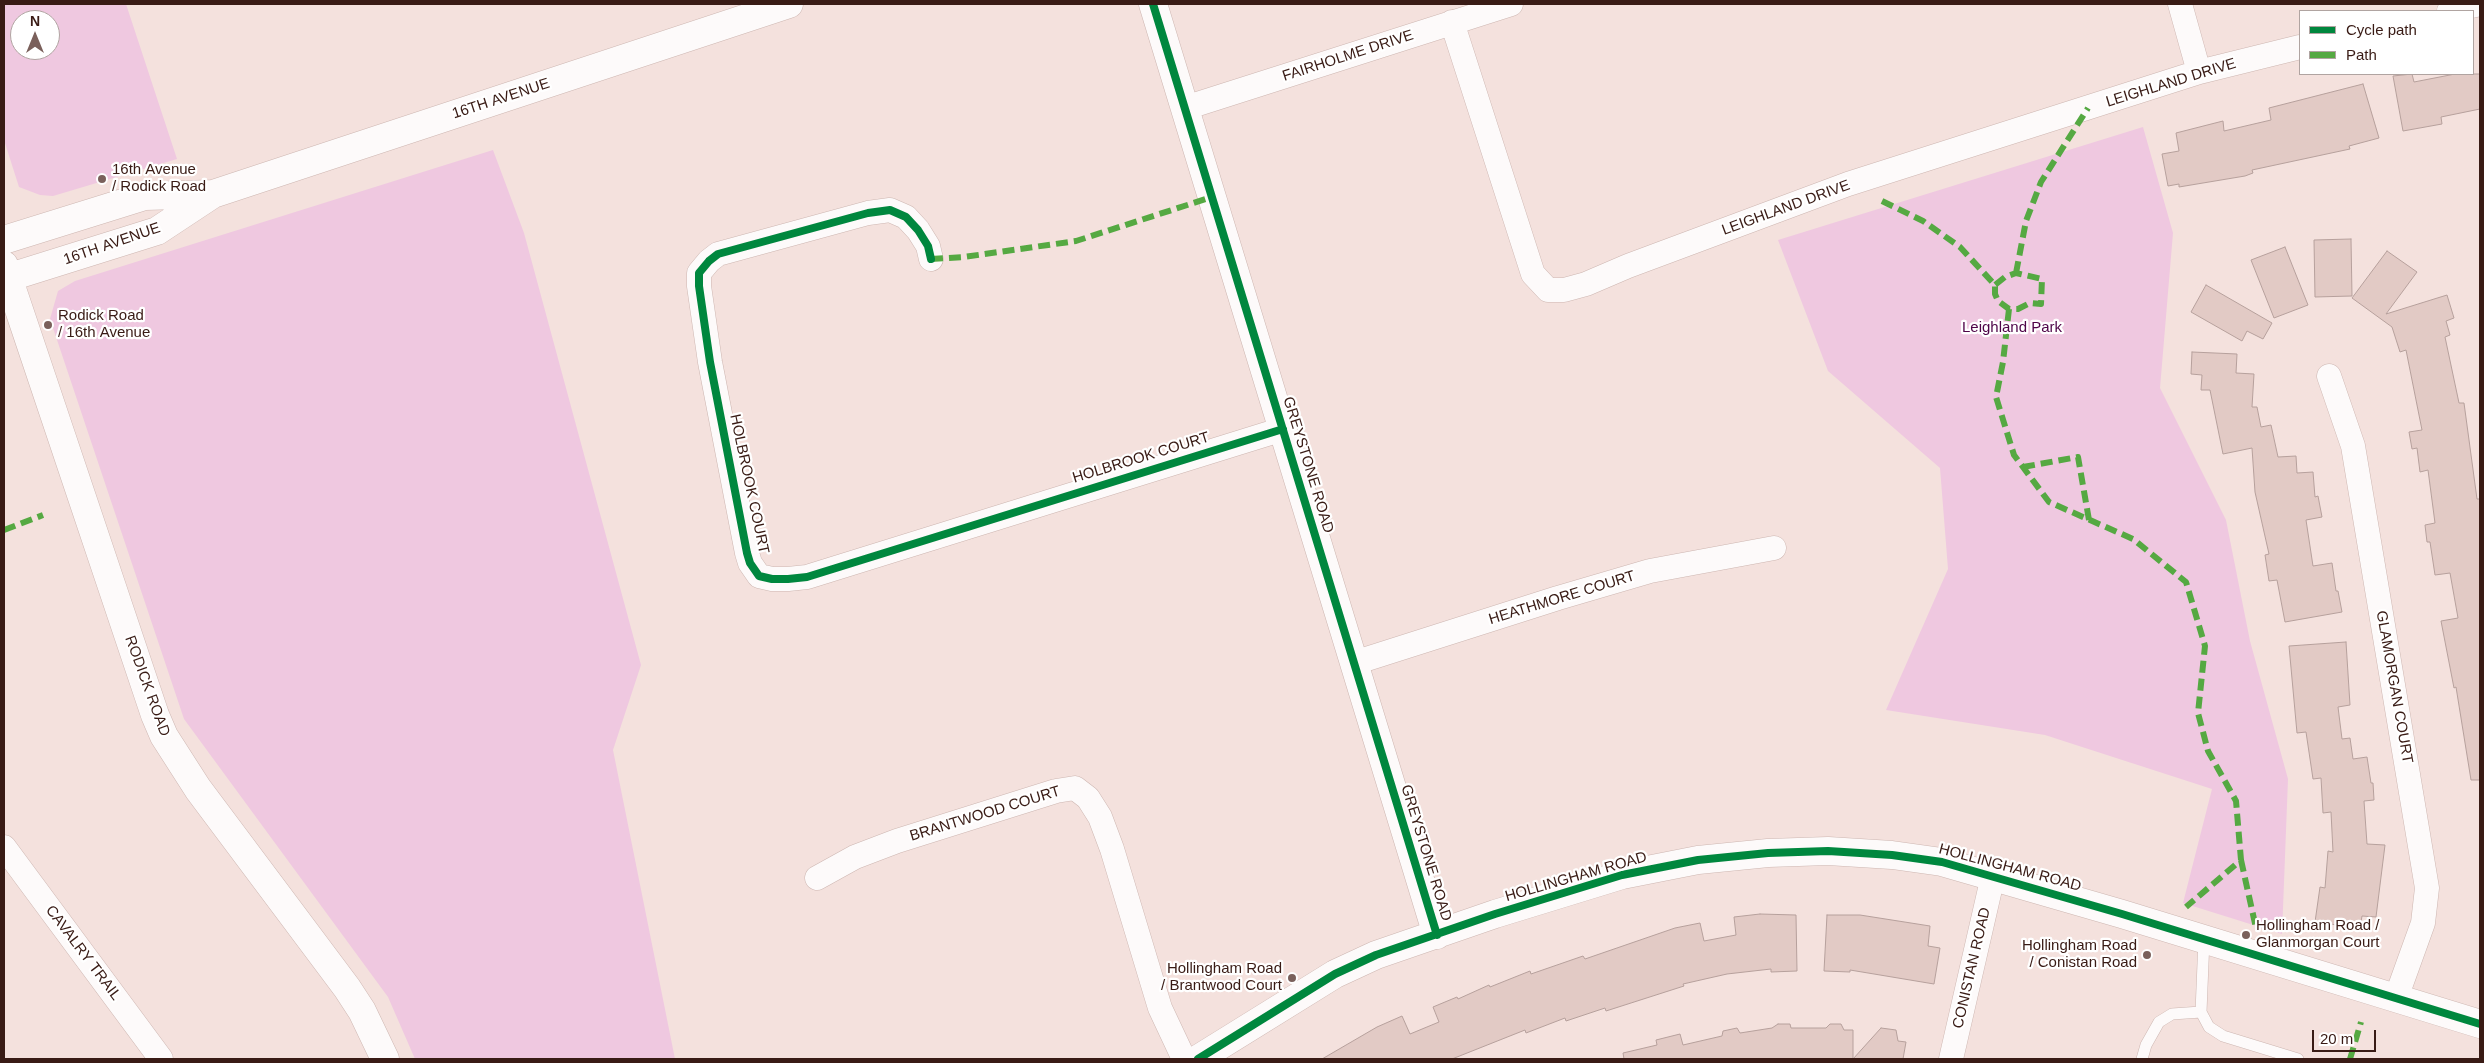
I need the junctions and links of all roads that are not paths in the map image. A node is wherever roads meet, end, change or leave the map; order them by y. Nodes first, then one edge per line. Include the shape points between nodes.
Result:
1 (789, 4) edge
2 (1153, 4) edge
3 (1511, 4) edge
4 (2180, 4) edge
5 (2480, 4) edge
6 (2453, 10) edge
7 (1452, 22) junction
8 (2299, 47) edge
9 (2199, 72) junction
10 (1185, 108) junction
11 (213, 194) junction
12 (4, 240) edge
13 (931, 259) dead end
14 (5, 274) edge
15 (2330, 376) dead end
16 (1283, 430) junction
17 (1774, 548) dead end
18 (1354, 662) junction
19 (4, 847) edge
20 (1993, 876) junction
21 (817, 878) dead end
22 (1437, 935) junction
23 (2204, 939) junction
24 (2396, 998) junction
25 (2201, 1012) junction
26 (2480, 1024) edge
27 (161, 1059) edge
28 (385, 1059) edge
29 (1184, 1059) edge
30 (1198, 1059) edge
31 (1951, 1059) edge
32 (2142, 1059) edge
33 (2298, 1059) edge

1 - 11 street, 16TH AVENUE
2 - 10 street, GREYSTONE ROAD
3 - 7 street, FAIRHOLME DRIVE
4 - 9 street
5 - 6 street
7 - 9 street, LEIGHLAND DRIVE via 1533,274 1548,290 1586,284 1848,184
7 - 10 street, FAIRHOLME DRIVE
8 - 9 street, LEIGHLAND DRIVE
10 - 16 street, GREYSTONE ROAD
11 - 12 street, 16TH AVENUE via 145,196
11 - 14 street, 16TH AVENUE via 157,230
13 - 16 street, HOLBROOK COURT via 928,246 918,230 906,217 890,210 868,213 718,254 699,273 698,286 710,362 747,553 759,576 788,580 807,577
14 - 28 street, RODICK ROAD via 164,736 198,789 347,988
15 - 24 street, GLAMORGAN COURT via 2354,446 2427,888 2423,923
16 - 18 street, GREYSTONE ROAD
17 - 18 street, HEATHMORE COURT via 1650,571
18 - 22 street, GREYSTONE ROAD
19 - 27 street, CAVALRY TRAIL
20 - 22 street, HOLLINGHAM ROAD via 1942,862 1828,850 1698,860 1622,875
20 - 23 street, HOLLINGHAM ROAD
20 - 31 street, CONISTAN ROAD
21 - 29 street, BRANTWOOD COURT via 855,856 897,841 1056,791 1075,788 1088,798 1100,817 1160,1008
22 - 30 street, HOLLINGHAM ROAD via 1335,974
23 - 24 street, HOLLINGHAM ROAD
23 - 25 lane
24 - 26 street, HOLLINGHAM ROAD
25 - 32 lane via 2172,1014 2159,1022
25 - 33 lane via 2209,1027 2223,1036

